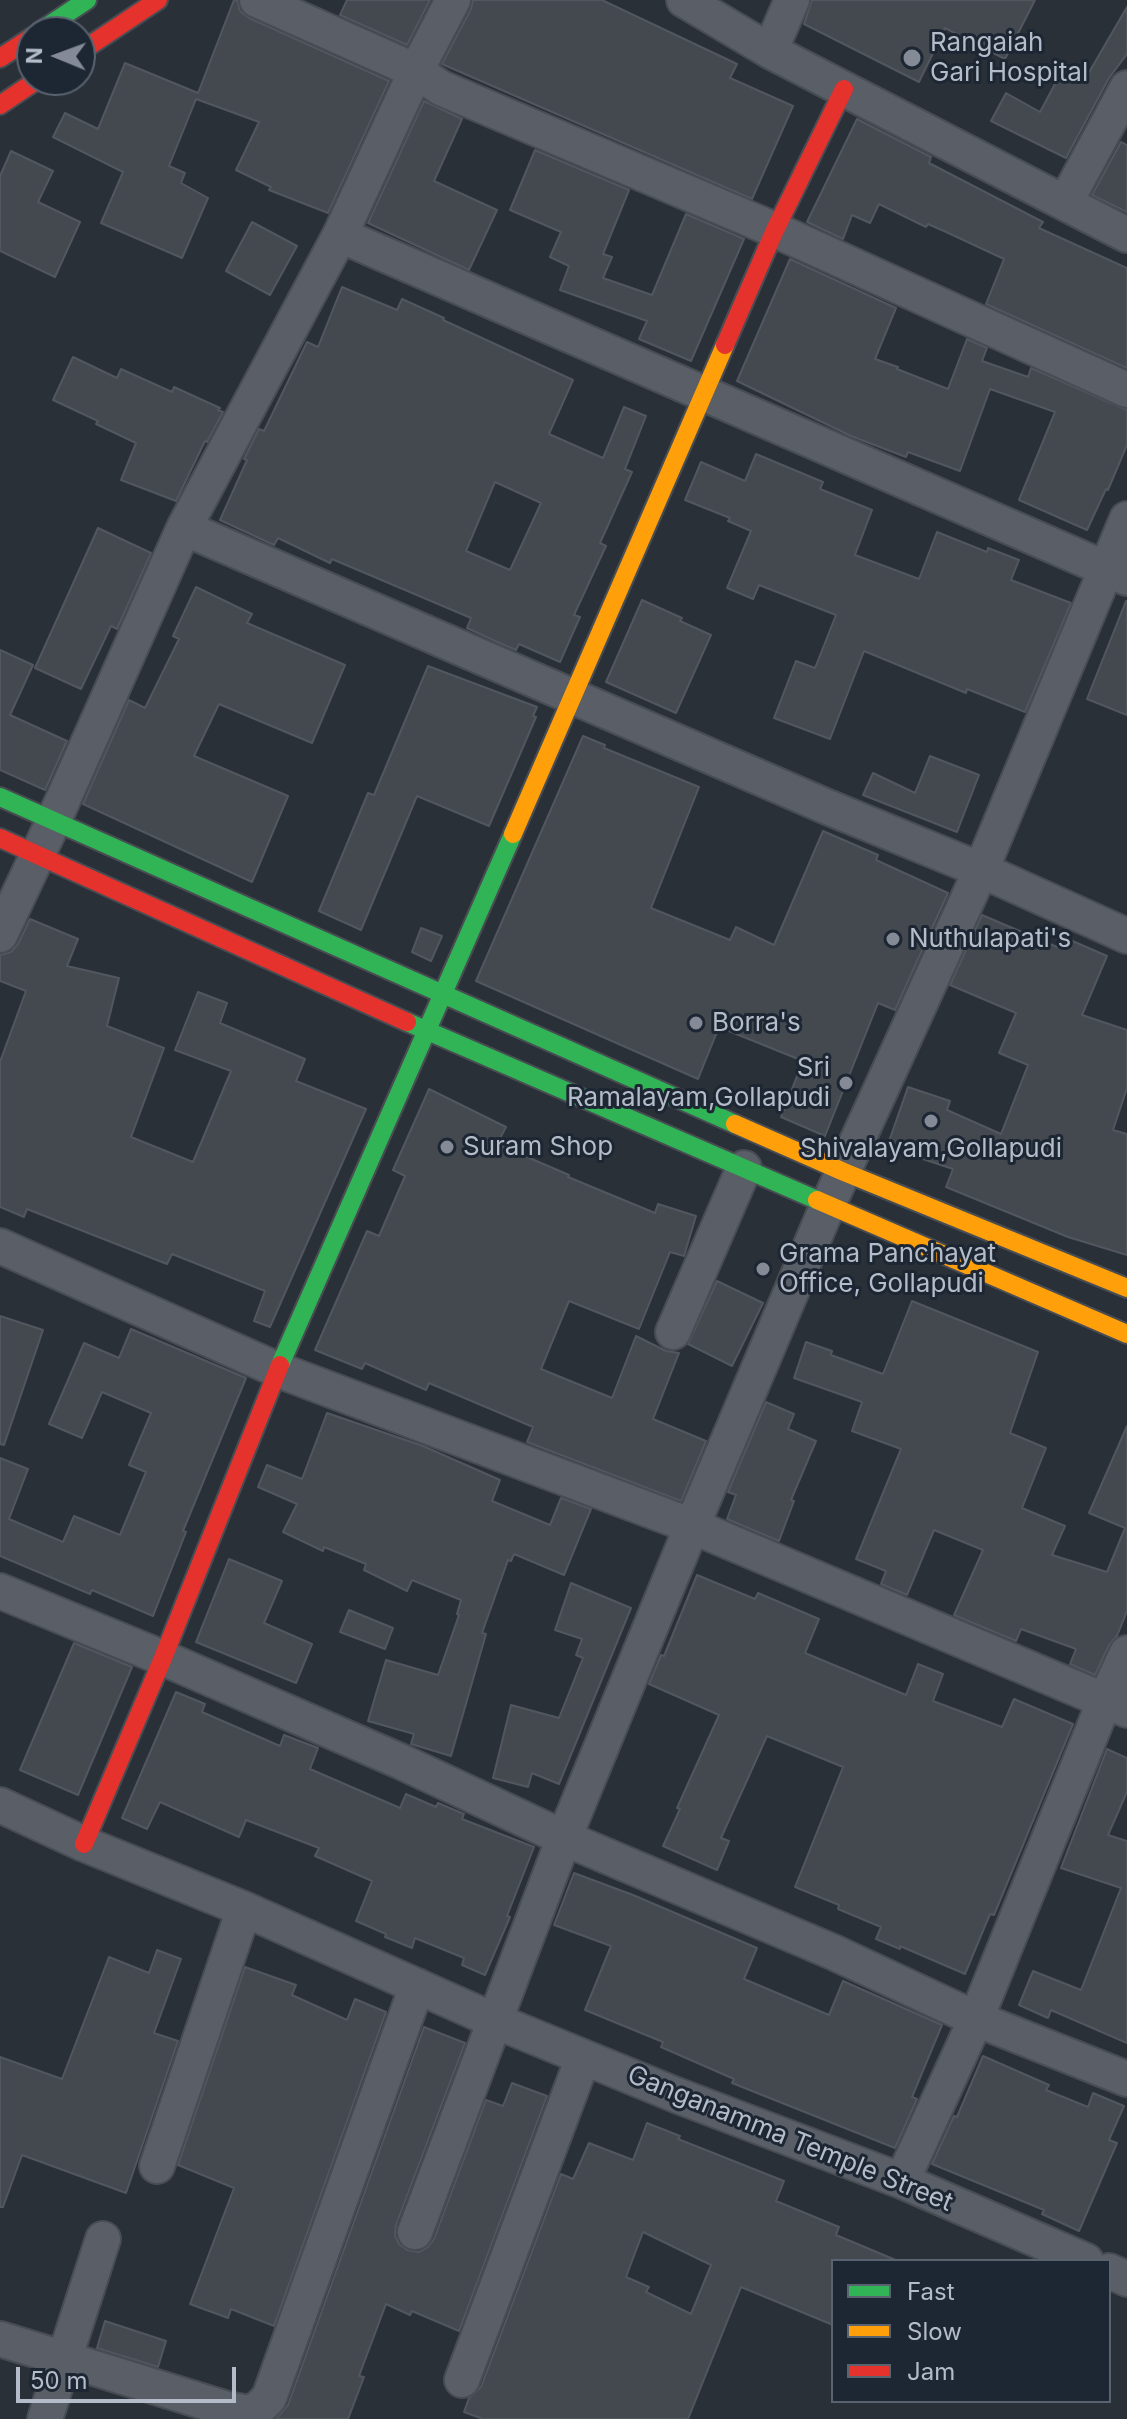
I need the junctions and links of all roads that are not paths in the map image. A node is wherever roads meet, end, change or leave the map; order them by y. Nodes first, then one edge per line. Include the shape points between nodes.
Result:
1 (87, 0) edge
2 (158, 0) edge
3 (257, 0) edge
4 (453, 0) edge
5 (684, 0) edge
6 (792, 0) edge
7 (63, 16) edge
8 (96, 41) edge
9 (770, 51) junction
10 (416, 71) junction
11 (1127, 88) edge
12 (844, 89) junction
13 (1065, 203) junction
14 (775, 230) junction
15 (340, 235) junction
16 (1127, 235) edge
17 (1127, 390) edge
18 (705, 395) junction
19 (1127, 519) edge
20 (184, 528) junction
21 (1117, 574) edge
22 (574, 695) junction
23 (0, 797) edge
24 (53, 822) junction
25 (0, 838) edge
26 (36, 855) junction
27 (981, 870) junction
28 (0, 935) edge
29 (1127, 936) edge
30 (443, 995) junction
31 (428, 1031) junction
32 (744, 1168) junction
33 (844, 1172) junction
34 (828, 1205) junction
35 (0, 1246) edge
36 (1127, 1288) edge
37 (673, 1332) dead end
38 (1127, 1334) edge
39 (278, 1370) junction
40 (692, 1526) junction
41 (0, 1591) edge
42 (1127, 1653) edge
43 (163, 1658) junction
44 (1116, 1705) edge
45 (0, 1805) edge
46 (564, 1838) junction
47 (84, 1844) junction
48 (244, 1909) junction
49 (417, 1986) junction
50 (976, 2019) junction
51 (493, 2020) junction
52 (583, 2058) junction
53 (1127, 2079) edge
54 (157, 2166) dead end
55 (902, 2181) junction
56 (415, 2232) dead end
57 (103, 2239) dead end
58 (1081, 2259) edge
59 (0, 2339) edge
60 (63, 2357) junction
61 (462, 2380) dead end
62 (45, 2419) edge

1 - 7 main road
2 - 8 main road
3 - 10 street
4 - 10 street
5 - 9 street
6 - 9 street
9 - 12 street
10 - 14 street via 441,88
10 - 15 street
11 - 13 street
12 - 13 street
12 - 14 main road
13 - 16 street
14 - 17 street
14 - 18 main road
15 - 18 street
15 - 20 street
18 - 21 street
18 - 22 main road
19 - 21 street
20 - 22 street
20 - 24 street
21 - 27 street
22 - 27 street
22 - 30 main road
23 - 24 main road
24 - 26 street
24 - 30 main road
25 - 26 main road
26 - 28 street
26 - 31 main road
27 - 29 street
27 - 33 street
30 - 31 main road
30 - 33 main road
31 - 32 main road
31 - 39 main road
32 - 34 main road
32 - 37 street
33 - 34 street
33 - 36 main road
34 - 38 main road
34 - 40 street
35 - 39 street
39 - 40 street
39 - 43 main road
40 - 44 street
40 - 46 street
41 - 43 street
42 - 44 street
43 - 46 street
43 - 47 main road
44 - 50 street
45 - 47 street, Ganganamma Temple Street
46 - 50 street
46 - 51 street
47 - 48 street, Ganganamma Temple Street
48 - 49 street, Ganganamma Temple Street
48 - 54 street
49 - 51 street, Ganganamma Temple Street
49 - 60 street via 269,2398 249,2413 227,2409
50 - 53 street
50 - 55 street
51 - 52 street, Ganganamma Temple Street
51 - 56 street
52 - 55 street, Ganganamma Temple Street
52 - 61 street
55 - 58 street, Ganganamma Temple Street
57 - 60 street
59 - 60 street
60 - 62 street

